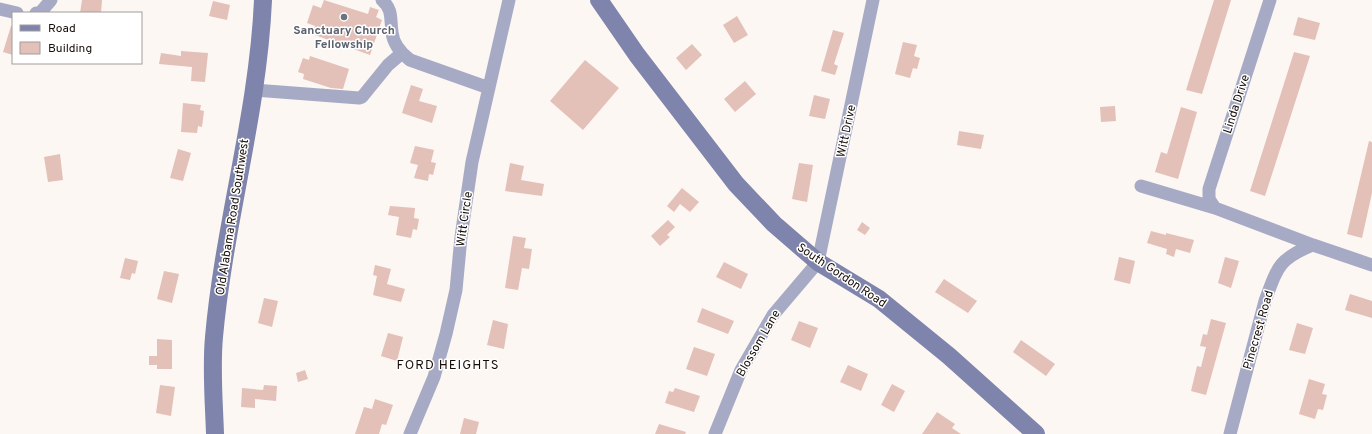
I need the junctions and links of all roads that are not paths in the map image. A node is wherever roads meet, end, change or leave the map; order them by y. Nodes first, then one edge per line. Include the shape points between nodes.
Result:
1 (50, 0) edge
2 (263, 0) edge
3 (382, 0) edge
4 (508, 0) edge
5 (599, 0) edge
6 (873, 0) edge
7 (1270, 0) edge
8 (0, 9) edge
9 (13, 12) edge
10 (41, 12) edge
11 (402, 53) junction
12 (489, 88) junction
13 (254, 90) junction
14 (1142, 186) dead end
15 (1215, 208) junction
16 (1313, 245) junction
17 (818, 262) junction
18 (1372, 265) edge
19 (215, 434) edge
20 (410, 434) edge
21 (715, 434) edge
22 (1036, 434) edge
23 (1230, 434) edge

1 - 10 street
2 - 13 street, Old Alabama Road Southwest
3 - 11 street via 391,12 392,32
4 - 12 street, Witt Circle
5 - 17 street, South Gordon Road via 637,55 736,184 774,224
6 - 17 street, Witt Drive
7 - 15 street, Linda Drive via 1209,189 1209,199
8 - 9 street
11 - 12 street via 410,60
11 - 13 street via 359,98
12 - 20 street, Witt Circle via 472,162 456,290 446,334 434,377
13 - 19 street, Old Alabama Road Southwest via 213,338
14 - 15 street
15 - 16 street
16 - 18 street
16 - 23 street, Pinecrest Road via 1294,252 1282,262 1272,282
17 - 21 street, Blossom Lane via 773,314 741,370
17 - 22 street, South Gordon Road via 880,299 949,356

